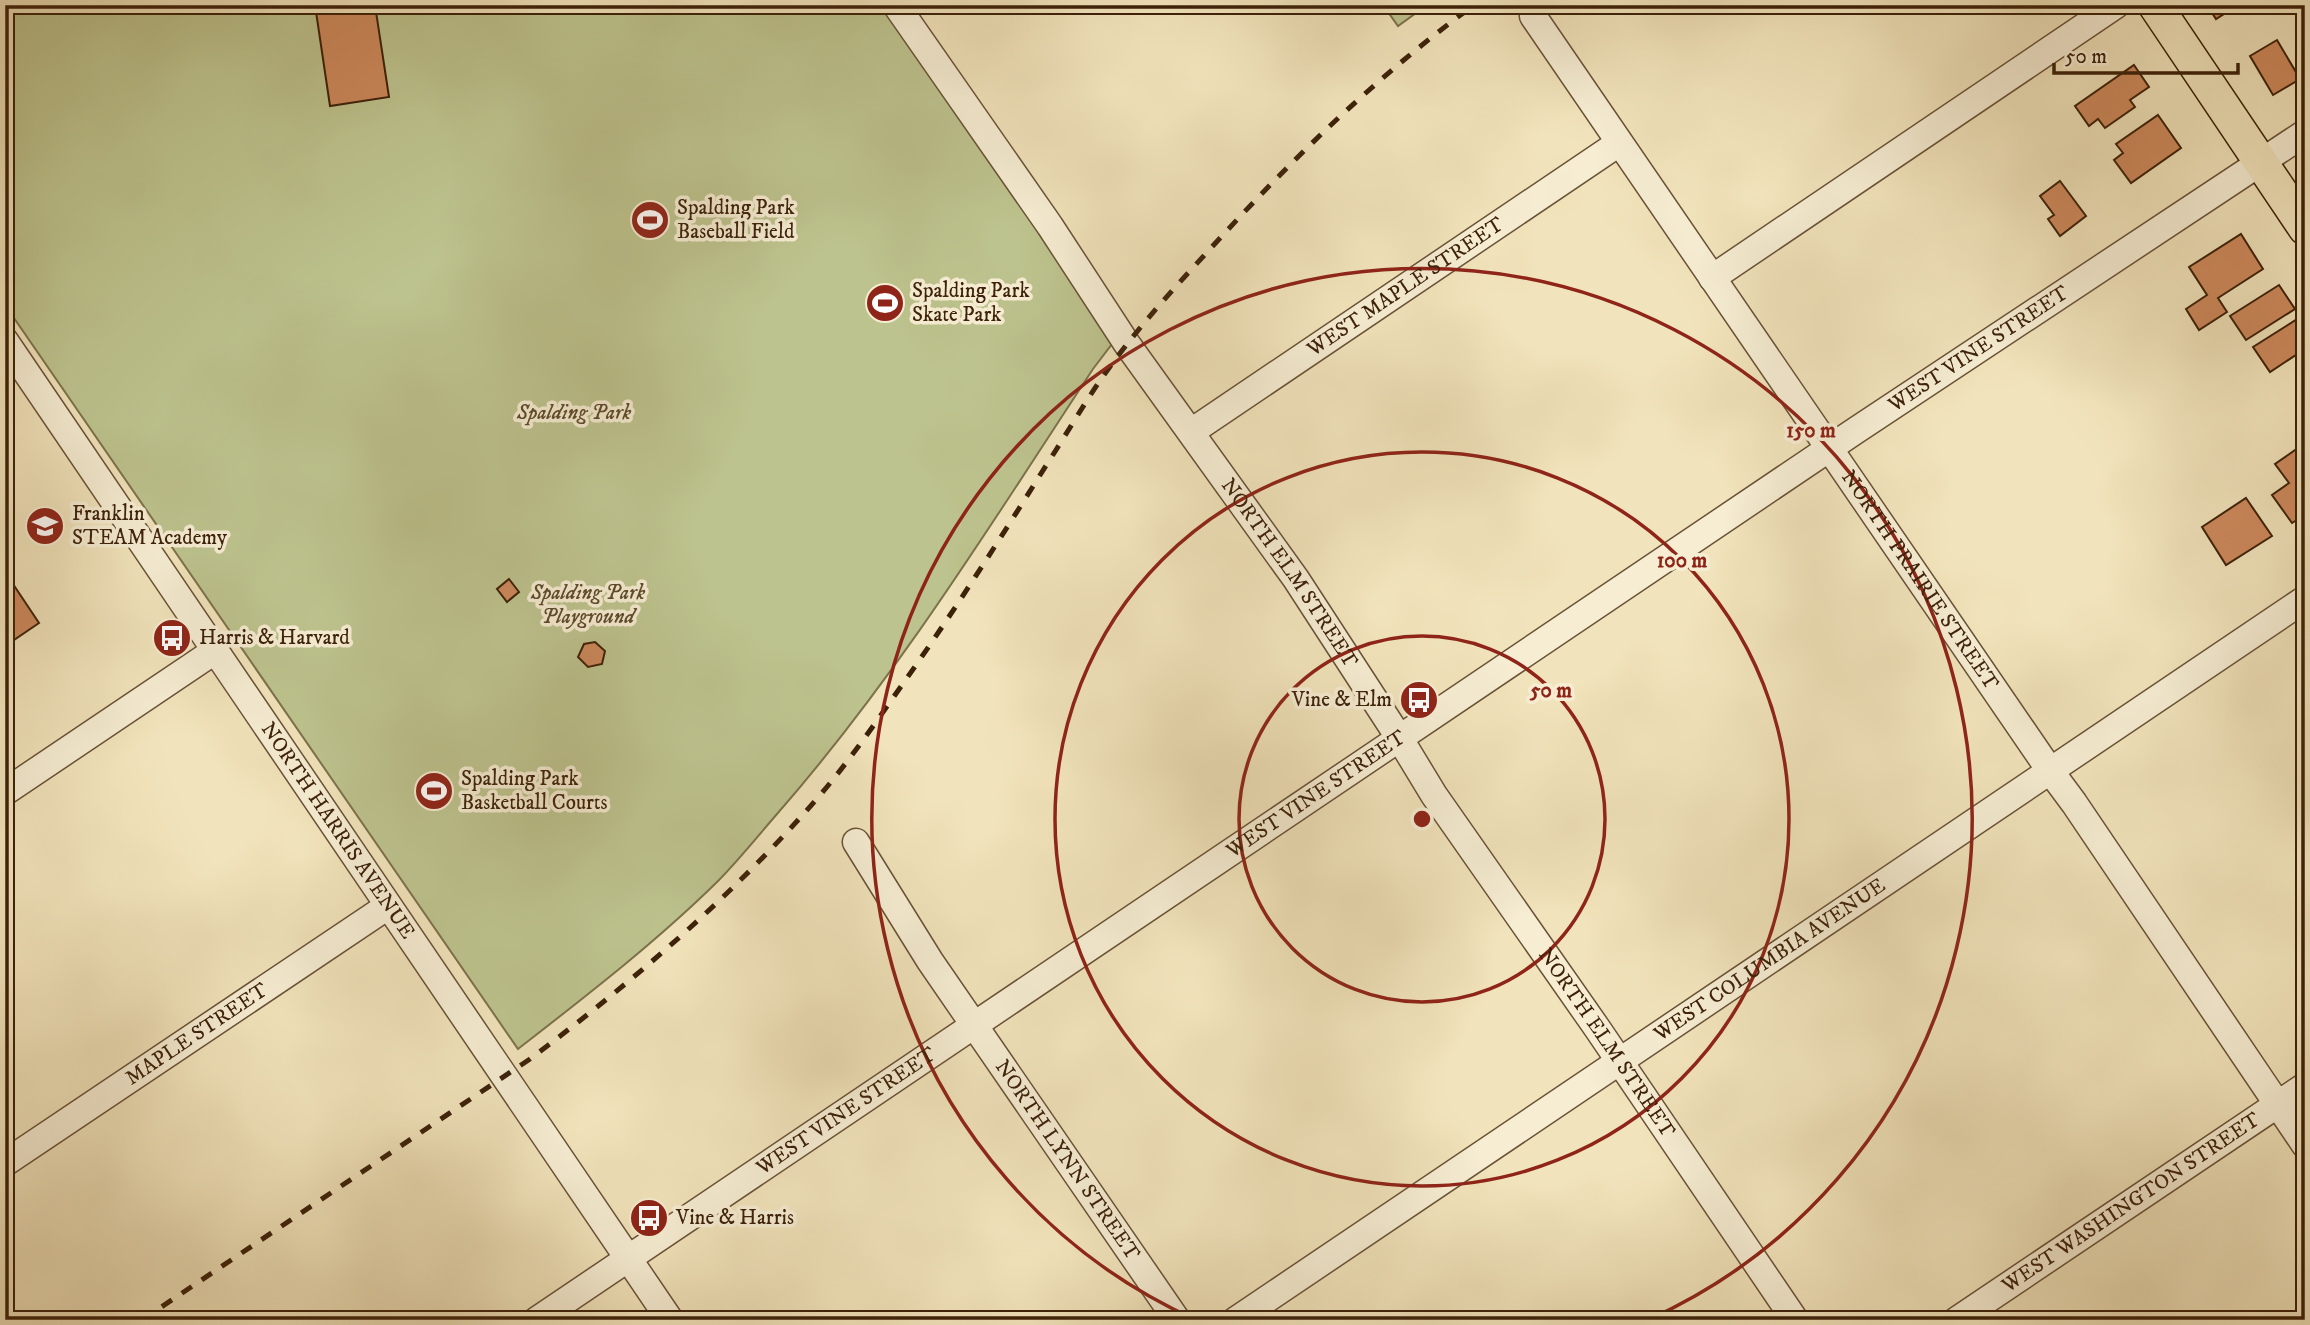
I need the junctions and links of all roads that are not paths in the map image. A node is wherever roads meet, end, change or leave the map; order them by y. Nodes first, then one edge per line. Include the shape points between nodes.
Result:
1 (896, 5) edge
2 (2116, 5) edge
3 (2155, 5) edge
4 (1533, 16) dead end
5 (2305, 133) edge
6 (1619, 143) junction
7 (2260, 163) junction
8 (2305, 228) edge
9 (1712, 278) junction
10 (5, 341) edge
11 (1191, 432) junction
12 (1829, 450) junction
13 (2305, 599) edge
14 (216, 650) junction
15 (1400, 739) junction
16 (2051, 772) junction
17 (5, 792) edge
18 (856, 842) dead end
19 (388, 906) junction
20 (976, 1024) junction
21 (1620, 1062) junction
22 (2305, 1086) edge
23 (2277, 1105) junction
24 (2305, 1145) edge
25 (5, 1163) edge
26 (628, 1259) junction
27 (537, 1320) edge
28 (670, 1320) edge
29 (1177, 1320) edge
30 (1236, 1320) edge
31 (1795, 1320) edge
32 (1957, 1320) edge

1 - 11 street, NORTH ELM STREET
2 - 9 street
3 - 7 main road
4 - 6 street, NORTH PRAIRIE STREET
5 - 7 street, WEST VINE STREET
6 - 9 street, NORTH PRAIRIE STREET
6 - 11 street, WEST MAPLE STREET
7 - 8 main road
7 - 12 street, WEST VINE STREET
9 - 12 street, NORTH PRAIRIE STREET
10 - 14 street, NORTH HARRIS AVENUE
11 - 15 street, NORTH ELM STREET via 1296,579
12 - 15 street, WEST VINE STREET
12 - 16 street, NORTH PRAIRIE STREET
13 - 16 street, WEST COLUMBIA AVENUE
14 - 17 street
14 - 19 street, NORTH HARRIS AVENUE
15 - 20 street, WEST VINE STREET
15 - 21 street, NORTH ELM STREET
16 - 21 street, WEST COLUMBIA AVENUE
16 - 23 street, NORTH PRAIRIE STREET
18 - 20 street, NORTH LYNN STREET via 930,961
19 - 25 street, MAPLE STREET
19 - 26 street, NORTH HARRIS AVENUE
20 - 26 street, WEST VINE STREET
20 - 29 street, NORTH LYNN STREET
21 - 30 street, WEST COLUMBIA AVENUE
21 - 31 street, NORTH ELM STREET
22 - 23 street, WEST WASHINGTON STREET
23 - 24 street, NORTH PRAIRIE STREET
23 - 32 street, WEST WASHINGTON STREET
26 - 27 street, WEST VINE STREET
26 - 28 street, NORTH HARRIS AVENUE

